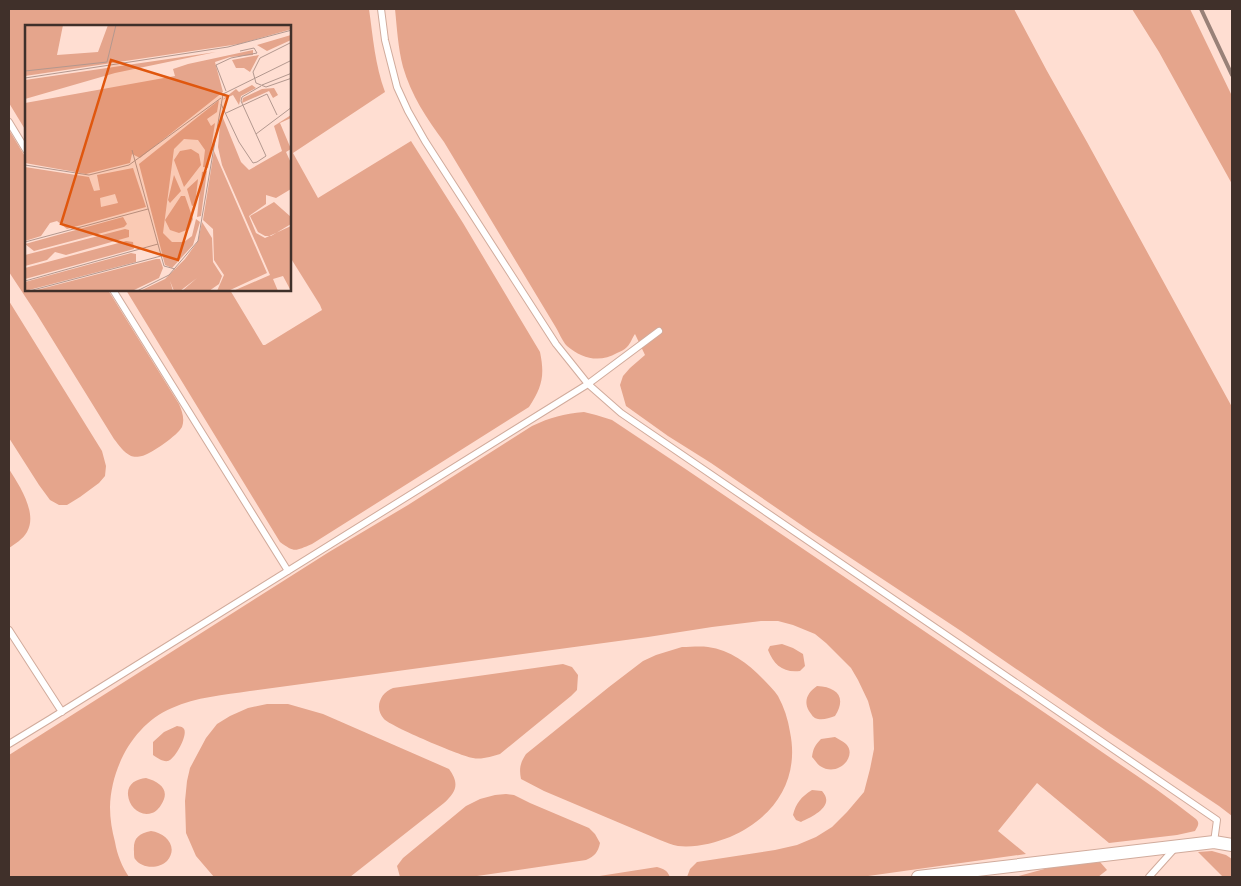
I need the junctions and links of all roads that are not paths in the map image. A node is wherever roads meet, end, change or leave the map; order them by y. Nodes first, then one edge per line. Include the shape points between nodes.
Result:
1 (381, 9) edge
2 (9, 122) edge
3 (25, 148) edge
4 (114, 291) edge
5 (660, 331) dead end
6 (588, 384) junction
7 (288, 571) junction
8 (9, 630) edge
9 (62, 712) junction
10 (9, 744) edge
11 (1214, 842) junction
12 (1232, 845) edge
13 (1176, 847) junction
14 (918, 877) edge
15 (1149, 877) edge

1 - 6 lane via 397,87 421,134 556,344
2 - 3 lane
4 - 7 lane
5 - 6 lane
6 - 7 lane
6 - 11 lane via 621,413 1217,820
7 - 9 lane
8 - 9 lane
9 - 10 lane
11 - 12 street
11 - 13 street
13 - 14 street
13 - 15 lane

